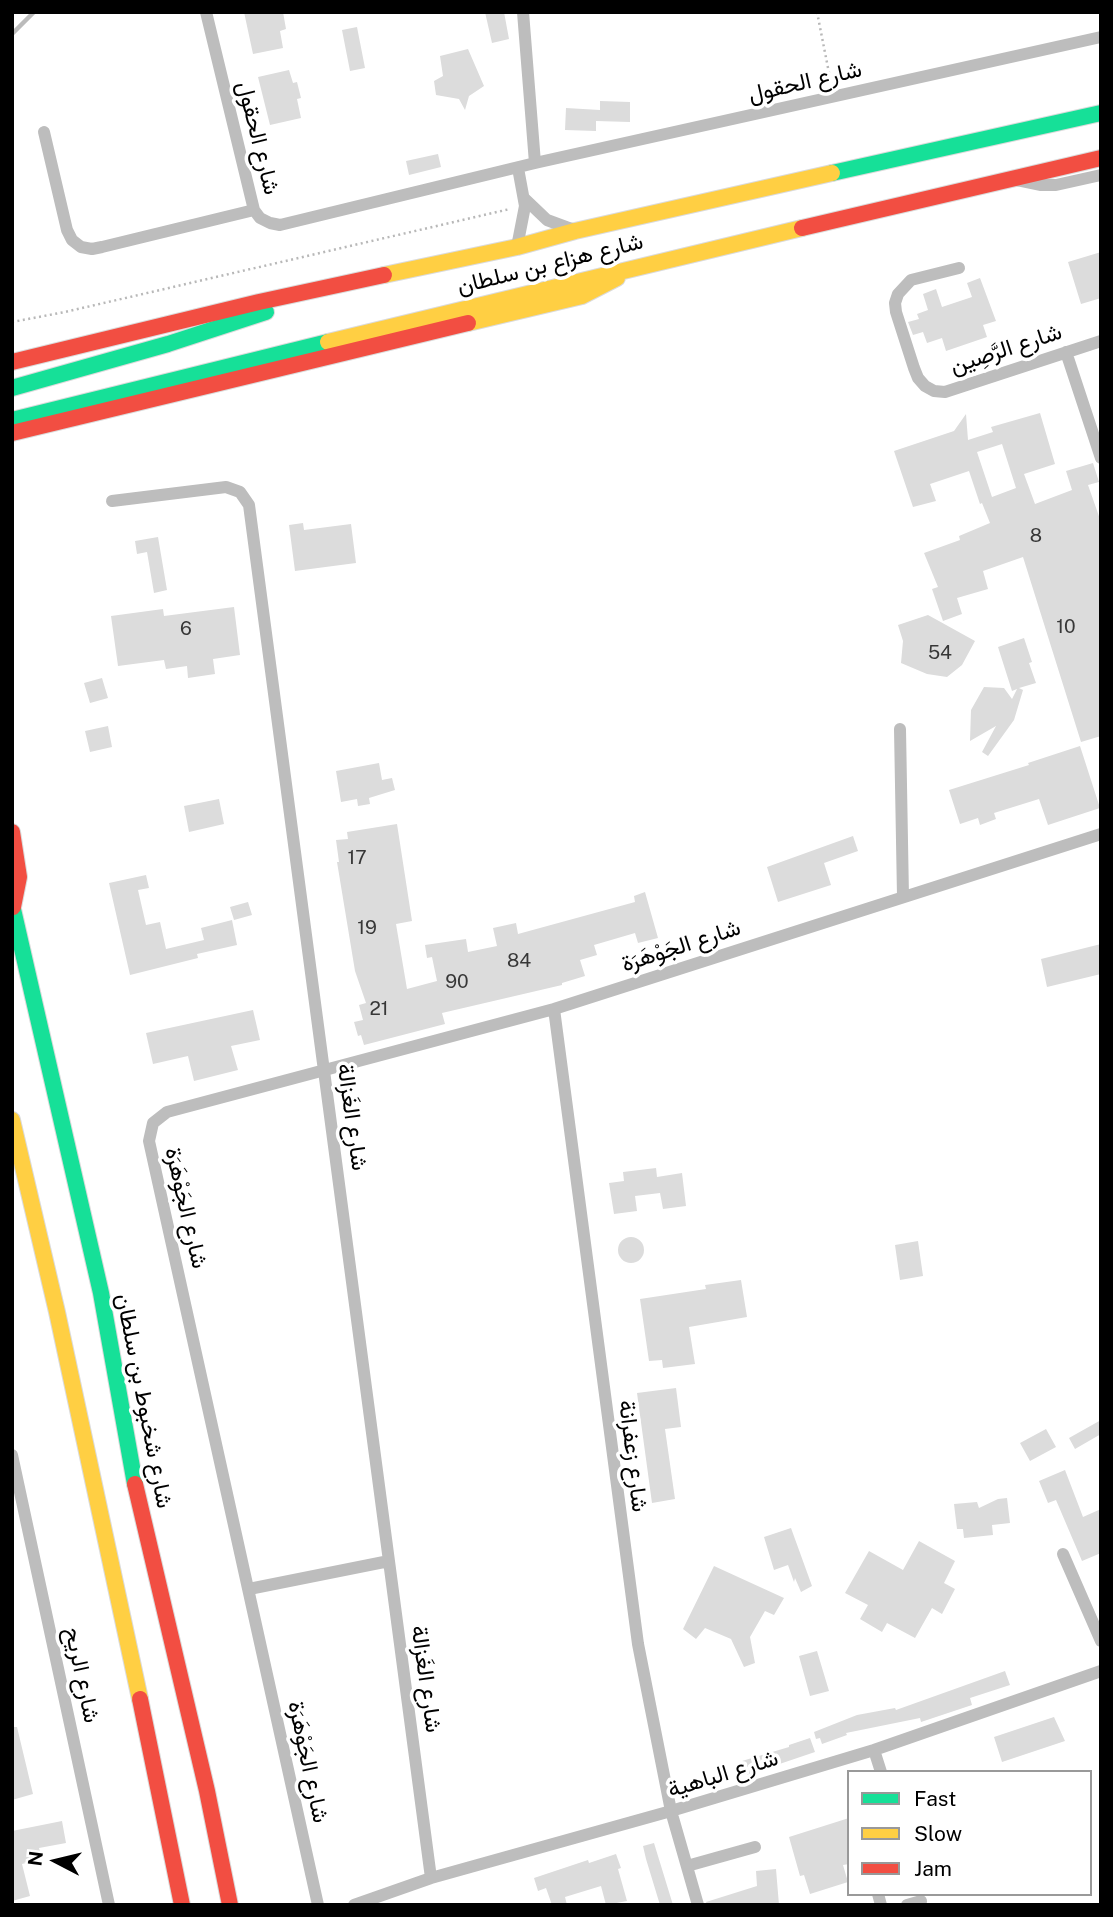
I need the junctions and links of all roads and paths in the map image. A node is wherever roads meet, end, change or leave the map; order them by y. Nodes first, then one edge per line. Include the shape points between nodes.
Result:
1 (206, 12) edge
2 (523, 12) edge
3 (817, 12) edge
4 (1101, 37) edge
5 (833, 97) junction
6 (1101, 113) edge
7 (44, 132) dead end
8 (1101, 158) edge
9 (534, 163) junction
10 (518, 167) junction
11 (1101, 175) edge
12 (1009, 178) junction
13 (525, 202) junction
14 (254, 210) junction
15 (575, 231) junction
16 (517, 247) junction
17 (629, 268) junction
18 (959, 268) dead end
19 (297, 294) junction
20 (12, 322) edge
21 (1101, 341) edge
22 (12, 350) edge
23 (1066, 352) junction
24 (38, 356) junction
25 (12, 362) edge
26 (12, 388) edge
27 (12, 420) edge
28 (12, 433) edge
29 (1101, 458) edge
30 (112, 501) dead end
31 (900, 729) dead end
32 (12, 832) edge
33 (1101, 834) edge
34 (903, 897) junction
35 (12, 906) edge
36 (554, 1009) junction
37 (324, 1070) junction
38 (12, 1120) edge
39 (12, 1455) edge
40 (18, 1505) edge
41 (1063, 1554) dead end
42 (389, 1561) junction
43 (249, 1589) junction
44 (1101, 1641) edge
45 (1101, 1671) edge
46 (874, 1750) junction
47 (880, 1770) edge
48 (671, 1811) junction
49 (755, 1847) dead end
50 (687, 1866) junction
51 (431, 1878) junction
52 (921, 1900) edge
53 (109, 1905) edge
54 (182, 1905) edge
55 (230, 1905) edge
56 (318, 1905) edge
57 (354, 1905) edge
58 (698, 1905) edge
59 (907, 1905) edge

1 - 14 street, شارع الحقول
2 - 9 street
3 - 5 path
4 - 5 street, شارع الحقول
5 - 9 street, شارع الحقول
6 - 15 main road, شارع هزاع بن سلطان
7 - 14 street via 67,230 81,247 102,247
8 - 12 main road, شارع هزاع بن سلطان
9 - 10 street, شارع الحقول
10 - 13 street
10 - 14 street, شارع الحقول via 280,225 260,218
11 - 12 street via 1056,185
12 - 17 main road, شارع هزاع بن سلطان
13 - 15 street via 547,220
13 - 16 street
13 - 20 path
15 - 16 main road, شارع هزاع بن سلطان
16 - 19 main road, شارع هزاع بن سلطان
17 - 27 main road, شارع هزاع بن سلطان
17 - 28 main road via 582,296
18 - 23 street, شارع الرَّصِين via 911,280 898,294 895,312 925,386 945,392
19 - 24 main road, شارع هزاع بن سلطان
19 - 26 main road via 237,322
21 - 23 street, شارع الرَّصِين
22 - 24 main road
23 - 29 street
24 - 25 main road, شارع هزاع بن سلطان
30 - 37 street, شارع الغَزالة via 226,487 240,492 249,505
31 - 34 street
32 - 35 main road via 19,877
33 - 34 street, شارع الجَوْهَرَة
34 - 36 street, شارع الجَوْهَرَة
35 - 55 main road, شارع شخبوط بن سلطان via 101,1293 138,1500
36 - 37 street, شارع الجَوْهَرَة
36 - 48 street, شارع زعفرانة via 628,1578
37 - 42 street, شارع الغَزالة
37 - 43 street, شارع الجَوْهَرَة via 167,1112 153,1123 150,1132
38 - 54 main road
39 - 40 street, شارع الريح
40 - 53 street, شارع الريح
41 - 44 street
42 - 43 street
42 - 51 street, شارع الغَزالة
43 - 56 street, شارع الجَوْهَرَة
45 - 46 street, شارع الباهية
46 - 47 street
46 - 48 street, شارع الباهية
48 - 50 street, شارع زعفرانة
48 - 51 street, شارع الباهية
49 - 50 street
50 - 58 street, شارع زعفرانة
51 - 57 street, شارع الباهية
52 - 59 street

